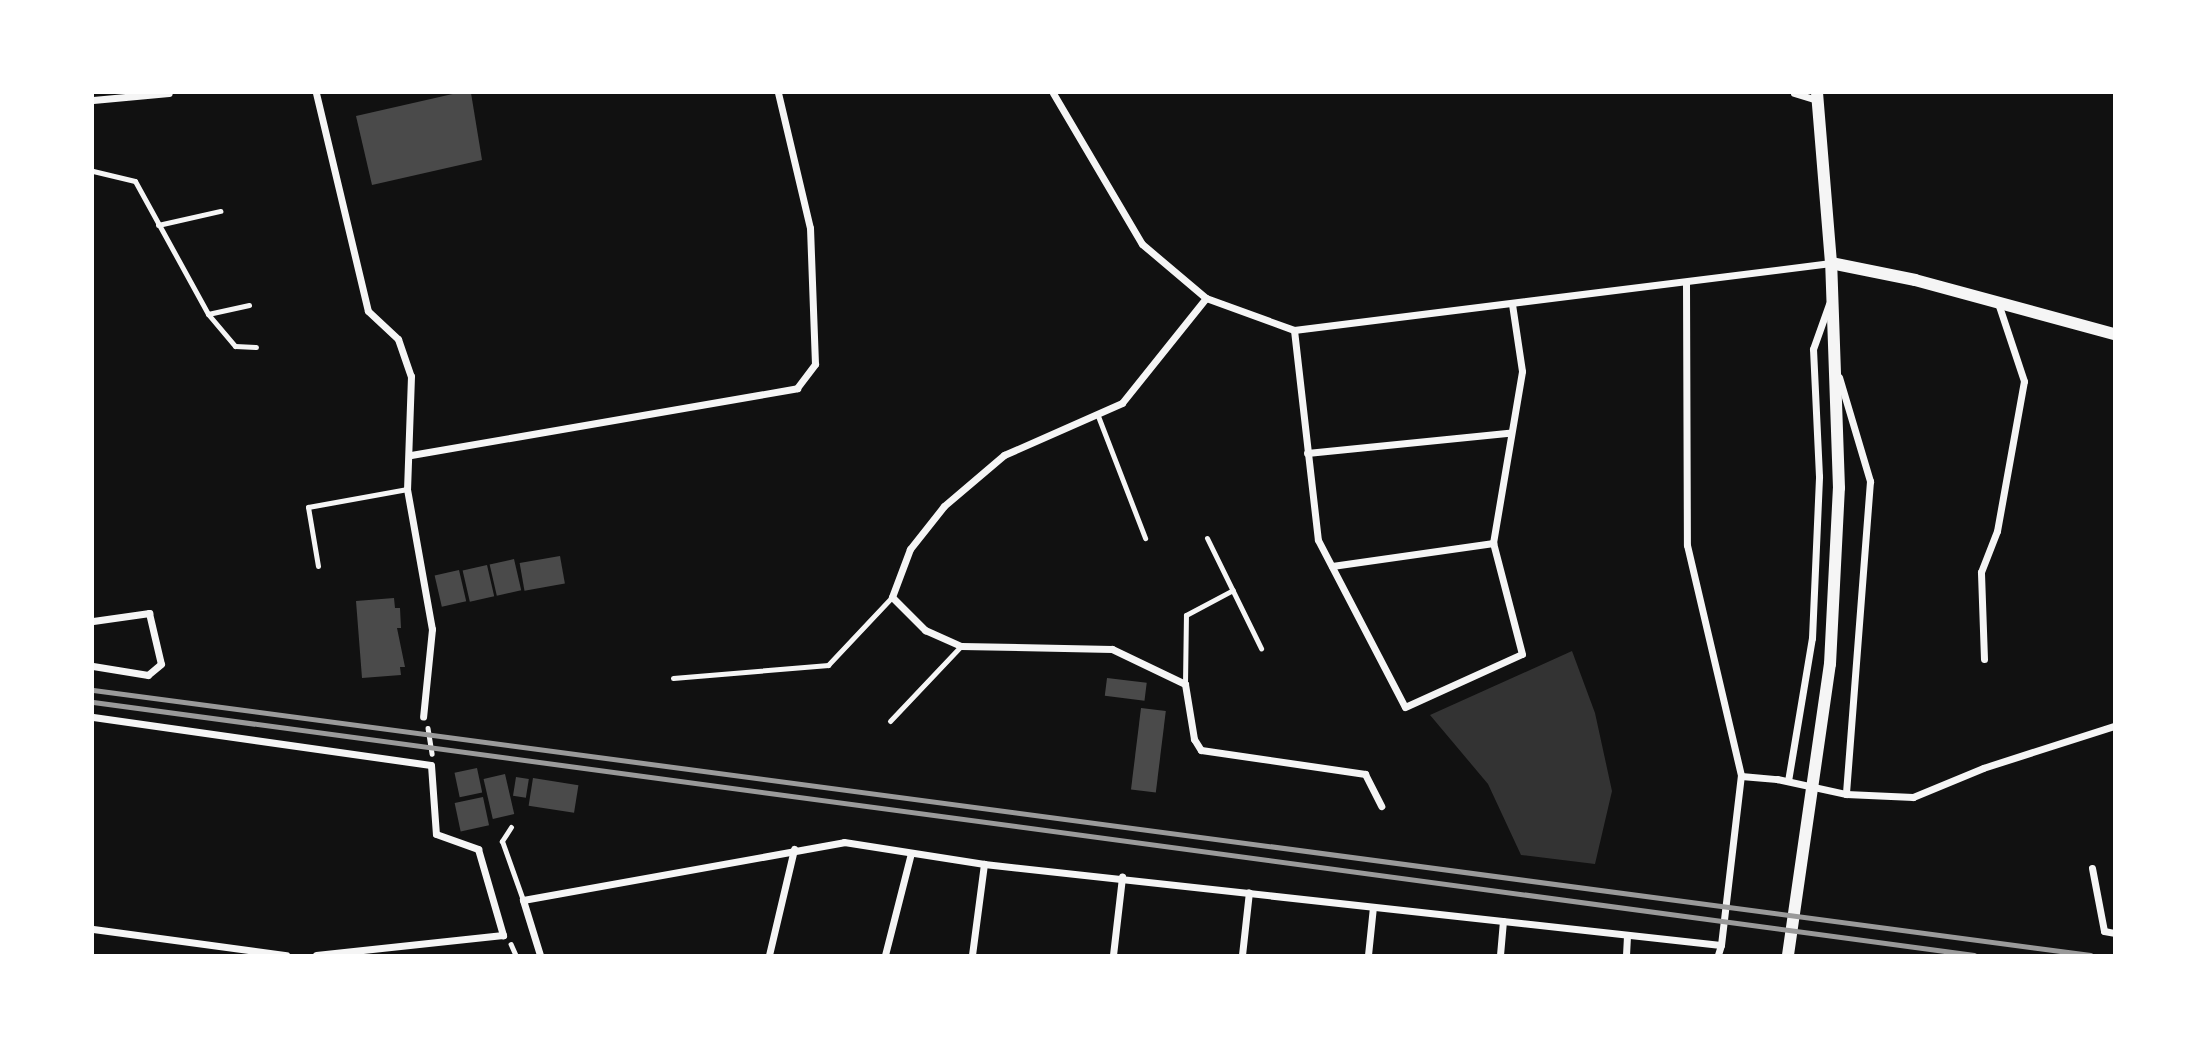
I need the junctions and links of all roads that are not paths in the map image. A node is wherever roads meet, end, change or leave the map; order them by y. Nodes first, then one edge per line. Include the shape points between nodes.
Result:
1 (169, 93) edge
2 (316, 93) edge
3 (778, 93) edge
4 (1054, 93) edge
5 (1794, 93) edge
6 (144, 94) edge
7 (1817, 96) edge
8 (93, 100) edge
9 (93, 171) edge
10 (220, 211) dead end
11 (158, 225) junction
12 (1831, 263) junction
13 (1686, 283) junction
14 (1832, 294) junction
15 (1206, 298) junction
16 (1512, 304) junction
17 (249, 305) dead end
18 (1999, 306) junction
19 (208, 314) junction
20 (1294, 330) junction
21 (2114, 334) edge
22 (256, 347) dead end
23 (1835, 363) junction
24 (1098, 416) junction
25 (1509, 433) junction
26 (1307, 453) junction
27 (411, 455) junction
28 (407, 489) junction
29 (1145, 538) dead end
30 (1207, 538) dead end
31 (1493, 543) junction
32 (318, 565) dead end
33 (1332, 566) junction
34 (1233, 590) junction
35 (892, 597) junction
36 (93, 621) edge
37 (961, 646) junction
38 (1261, 648) dead end
39 (1984, 659) dead end
40 (93, 666) edge
41 (673, 678) dead end
42 (1185, 684) junction
43 (93, 717) edge
44 (423, 717) road end
45 (890, 721) dead end
46 (2114, 726) edge
47 (1741, 776) junction
48 (1788, 781) junction
49 (1846, 794) junction
50 (1381, 806) dead end
51 (511, 827) dead end
52 (794, 849) junction
53 (911, 853) junction
54 (984, 864) junction
55 (2092, 869) dead end
56 (1122, 877) junction
57 (1249, 892) junction
58 (523, 900) junction
59 (1373, 906) junction
60 (1503, 921) junction
61 (93, 929) edge
62 (2114, 933) edge
63 (1627, 935) junction
64 (1721, 945) junction
65 (286, 955) edge
66 (316, 955) edge
67 (540, 955) edge
68 (769, 955) edge
69 (885, 955) edge
70 (972, 955) edge
71 (1113, 955) edge
72 (1242, 955) edge
73 (1368, 955) edge
74 (1500, 955) edge
75 (1626, 955) edge
76 (1718, 955) edge
77 (1788, 955) edge

1 - 6 street
2 - 27 street via 368,312 398,339 411,376
3 - 27 street via 810,228 815,364 797,388
4 - 15 street via 1142,244
5 - 7 street
6 - 8 street
7 - 12 street
9 - 11 lane via 135,181
10 - 11 lane
11 - 19 lane
12 - 13 street
12 - 14 street
12 - 18 street via 1915,280
13 - 16 street
13 - 47 street via 1687,545
14 - 23 street
14 - 48 street via 1813,349 1819,476 1812,638
15 - 20 street
15 - 24 street via 1122,403
16 - 20 street
16 - 25 street via 1522,371
17 - 19 lane
18 - 21 street
18 - 39 street via 2024,381 1997,531 1981,572
19 - 22 lane via 235,346
20 - 26 street
23 - 49 street via 1870,481
23 - 77 street via 1839,488 1830,664
24 - 29 lane
24 - 35 street via 1004,455 944,506 910,549
25 - 26 street
25 - 31 street
26 - 33 street via 1318,540
27 - 28 street
28 - 32 lane via 307,507
28 - 44 street via 432,629
30 - 34 lane
31 - 33 street
31 - 33 street via 1522,654 1405,707
34 - 38 lane
34 - 42 lane via 1186,615
35 - 37 street via 925,630
35 - 41 lane via 828,665
36 - 40 street via 149,613 161,664 148,675
37 - 42 street via 1112,649
37 - 45 lane
42 - 50 street via 1194,739 1201,750 1365,774
43 - 66 street via 431,765 436,834 478,849 503,935
46 - 49 street via 1983,768 1913,797
47 - 48 street
47 - 64 street
48 - 49 street
51 - 58 lane via 502,841
52 - 53 street via 844,842
52 - 58 street
52 - 68 street
53 - 54 street
53 - 69 street
54 - 56 street
54 - 70 street
55 - 62 street via 2104,932
56 - 57 street
56 - 71 street
57 - 59 street
57 - 72 street
58 - 67 street
59 - 60 street
59 - 73 street
60 - 63 street
60 - 74 street
61 - 65 street
63 - 64 street
63 - 75 street
64 - 76 street

